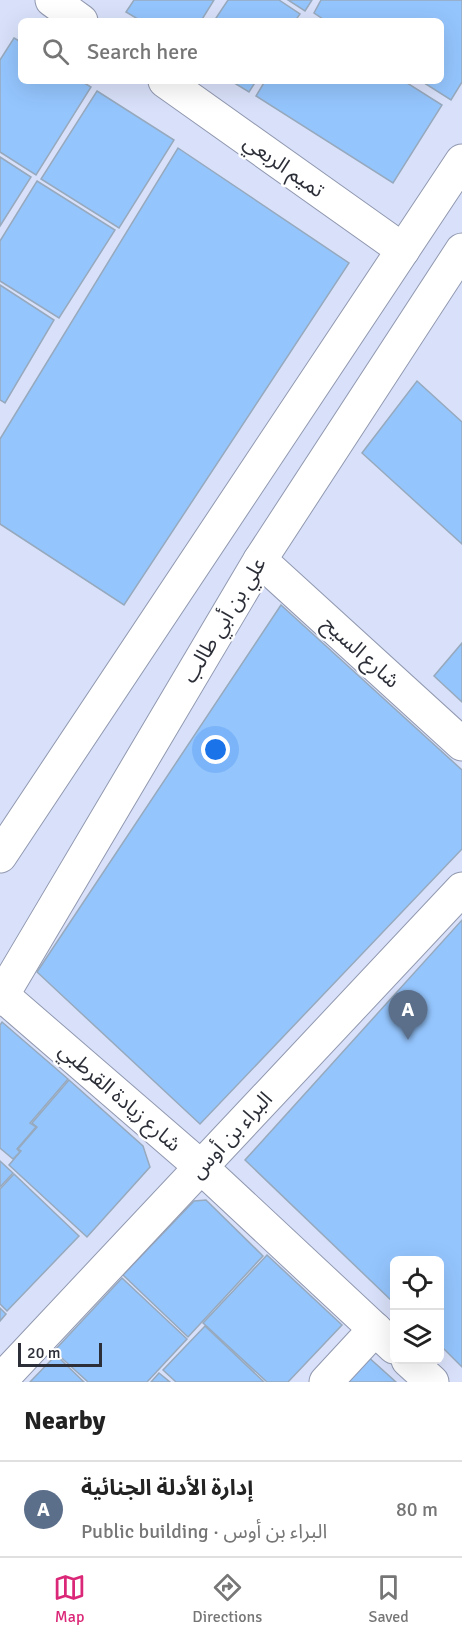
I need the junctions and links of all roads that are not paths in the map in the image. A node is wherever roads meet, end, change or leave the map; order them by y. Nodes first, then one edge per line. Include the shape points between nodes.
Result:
1 (52, 0) edge
2 (77, 18) edge
3 (169, 84) edge
4 (462, 160) edge
5 (403, 250) junction
6 (462, 250) edge
7 (260, 560) junction
8 (462, 744) edge
9 (0, 856) edge
10 (462, 889) edge
11 (1, 997) edge
12 (201, 1167) junction
13 (385, 1338) edge
14 (413, 1364) edge
15 (0, 1382) edge
16 (326, 1382) edge
17 (432, 1382) edge

1 - 2 street
3 - 5 street, تميم الربعي
4 - 5 street
5 - 9 street
6 - 7 street, علي بن أبي طالب
7 - 8 street, شارع السيح
7 - 11 street, علي بن أبي طالب
10 - 12 street, البراء بن أوس
11 - 12 street, شارع زيادة القرطبي
12 - 13 street, شارع زيادة القرطبي
12 - 15 street, البراء بن أوس
13 - 16 street
14 - 17 street

